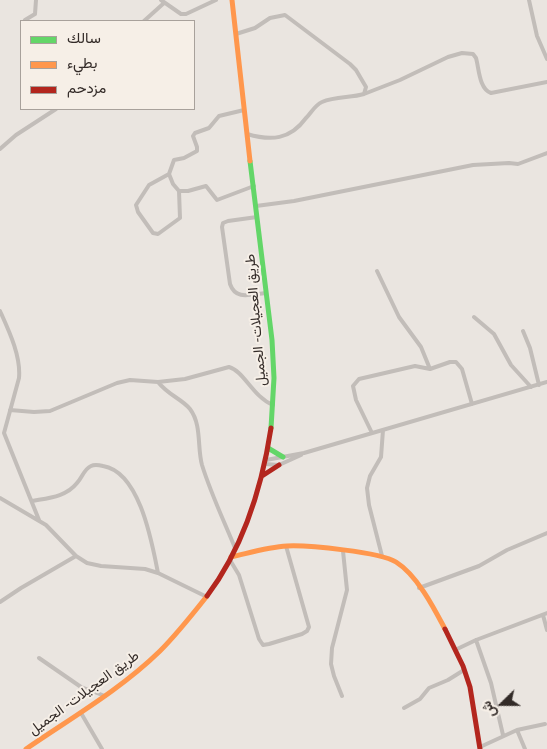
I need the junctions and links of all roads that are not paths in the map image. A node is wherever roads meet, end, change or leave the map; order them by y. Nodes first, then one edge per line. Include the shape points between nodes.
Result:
1 (36, 0) edge
2 (216, 0) edge
3 (232, 0) edge
4 (529, 0) edge
5 (163, 1) edge
6 (24, 20) edge
7 (145, 20) edge
8 (236, 34) junction
9 (547, 59) edge
10 (547, 82) edge
11 (364, 94) junction
12 (54, 110) edge
13 (244, 110) junction
14 (247, 134) junction
15 (0, 149) edge
16 (547, 153) edge
17 (169, 174) junction
18 (254, 186) junction
19 (179, 191) junction
20 (256, 206) junction
21 (257, 217) junction
22 (377, 271) dead end
23 (266, 293) junction
24 (0, 311) edge
25 (474, 317) dead end
26 (523, 331) dead end
27 (430, 370) junction
28 (158, 382) junction
29 (547, 382) edge
30 (539, 385) junction
31 (531, 387) junction
32 (472, 404) junction
33 (273, 405) junction
34 (10, 410) junction
35 (382, 430) junction
36 (372, 433) junction
37 (268, 448) junction
38 (304, 454) junction
39 (283, 456) junction
40 (266, 462) junction
41 (279, 465) junction
42 (262, 476) junction
43 (0, 498) edge
44 (32, 501) junction
45 (39, 520) junction
46 (547, 533) edge
47 (286, 546) junction
48 (235, 548) junction
49 (343, 551) junction
50 (76, 556) junction
51 (382, 556) junction
52 (231, 558) junction
53 (158, 573) junction
54 (419, 588) junction
55 (206, 597) junction
56 (0, 602) edge
57 (545, 614) edge
58 (547, 630) edge
59 (476, 640) junction
60 (456, 650) junction
61 (39, 658) dead end
62 (464, 670) junction
63 (104, 696) junction
64 (342, 696) dead end
65 (404, 708) dead end
66 (80, 713) junction
67 (545, 724) dead end
68 (517, 730) junction
69 (503, 735) junction
70 (480, 748) edge
71 (26, 749) edge
72 (102, 749) edge
73 (525, 749) edge

1 - 6 street via 35,14
2 - 5 street via 186,14
3 - 8 main road, طريق العجيلات- الجميل
4 - 9 street via 537,36
5 - 7 street
8 - 11 street via 255,28 270,18 285,15 356,70 365,83
8 - 13 main road, طريق العجيلات- الجميل
10 - 11 street via 488,92 483,86 476,58 462,52
11 - 14 street via 319,103 296,129 278,138
12 - 15 street
13 - 14 main road, طريق العجيلات- الجميل
13 - 17 street via 219,116 209,128 195,133 197,151 174,160
14 - 18 main road, طريق العجيلات- الجميل
16 - 20 street via 518,164 449,169 308,199
17 - 19 street
17 - 19 street via 149,184 136,205 153,233 158,234 180,218
18 - 19 street via 218,200 206,186
18 - 20 main road, طريق العجيلات- الجميل
20 - 21 main road, طريق العجيلات- الجميل
21 - 23 main road, طريق العجيلات- الجميل
21 - 23 street via 228,221 222,227 234,292 238,295
22 - 27 street via 399,317 421,347
23 - 33 main road, طريق العجيلات- الجميل
24 - 34 street via 19,369
25 - 31 street via 494,334 511,365
26 - 30 street
27 - 32 street via 450,362 459,364
27 - 36 street via 415,366 354,383 354,394
28 - 33 street via 232,368 258,396
28 - 34 street via 130,380 117,383 50,411
28 - 48 street via 192,414 198,431 202,464
29 - 30 street
30 - 31 street
31 - 32 street
32 - 35 street
33 - 37 main road, طريق العجيلات- الجميل
34 - 44 street via 4,434
35 - 36 street
35 - 51 street via 381,457 367,488
36 - 38 street
37 - 39 main road
37 - 40 main road, طريق العجيلات- الجميل
38 - 39 street
38 - 41 street
39 - 40 street
40 - 41 street
40 - 42 main road, طريق العجيلات- الجميل
41 - 42 main road
42 - 48 main road, طريق العجيلات- الجميل
43 - 45 street
44 - 45 street
44 - 53 street via 68,491 91,466 112,468 126,482 143,511
45 - 50 street
46 - 54 street via 479,566
47 - 49 main road
47 - 52 main road
47 - 52 street via 309,627 302,634 268,644 263,645 259,639
48 - 52 main road, طريق العجيلات- الجميل
49 - 51 main road
49 - 64 street via 347,590 331,664
50 - 53 street via 93,565 134,567
50 - 56 street
51 - 54 main road via 398,563
52 - 55 main road, طريق العجيلات- الجميل
53 - 55 street
54 - 60 main road
55 - 63 main road, طريق العجيلات- الجميل via 161,650
57 - 58 street
57 - 59 street
59 - 60 street
59 - 69 street via 491,682
60 - 62 main road
61 - 63 street via 81,687
62 - 65 street via 429,688 420,699
62 - 70 main road
63 - 66 main road, طريق العجيلات- الجميل
66 - 71 main road, طريق العجيلات- الجميل
66 - 72 street
67 - 68 street
68 - 69 street
68 - 73 street
69 - 70 street

